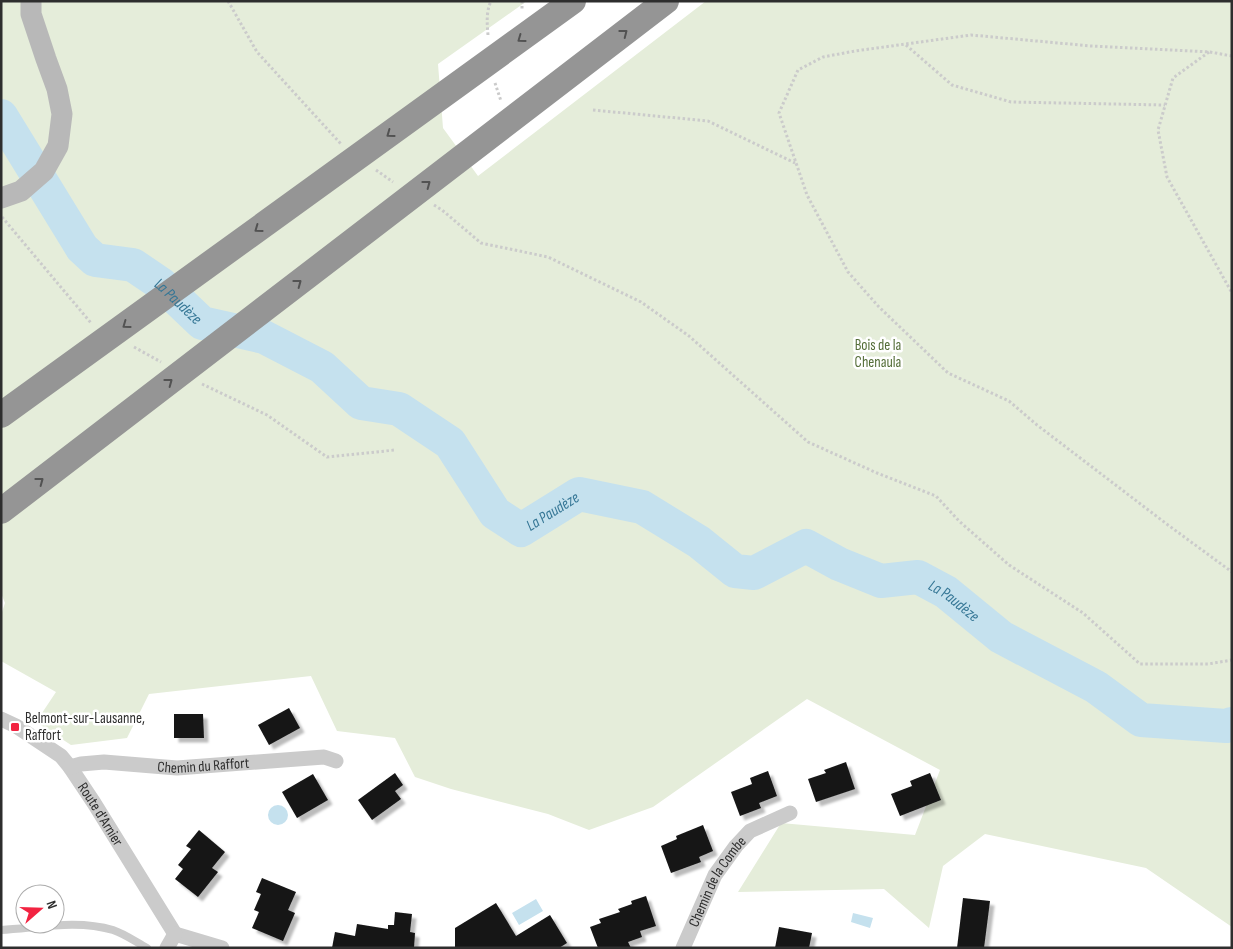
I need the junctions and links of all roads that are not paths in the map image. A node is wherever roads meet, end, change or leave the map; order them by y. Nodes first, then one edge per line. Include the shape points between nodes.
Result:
1 (31, 1) edge
2 (666, 1) edge
3 (567, 6) edge
4 (11, 195) edge
5 (1, 415) edge
6 (1, 510) edge
7 (1, 718) edge
8 (336, 761) dead end
9 (70, 767) junction
10 (790, 813) dead end
11 (1, 930) edge
12 (175, 934) junction
13 (147, 948) edge
14 (167, 948) edge
15 (222, 948) edge
16 (682, 948) edge

1 - 4 street via 62,114 58,146 44,171
6 -> 2 highway
3 -> 5 highway
7 - 9 street, Route d'Arnier via 61,756
8 - 9 street, Chemin du Raffort via 324,758 177,768 104,762
9 - 12 street, Route d'Arnier
10 - 16 street, Chemin de la Combe via 750,831 736,846 715,875
11 - 13 lane via 88,924 114,930
12 - 14 street
12 - 15 street

